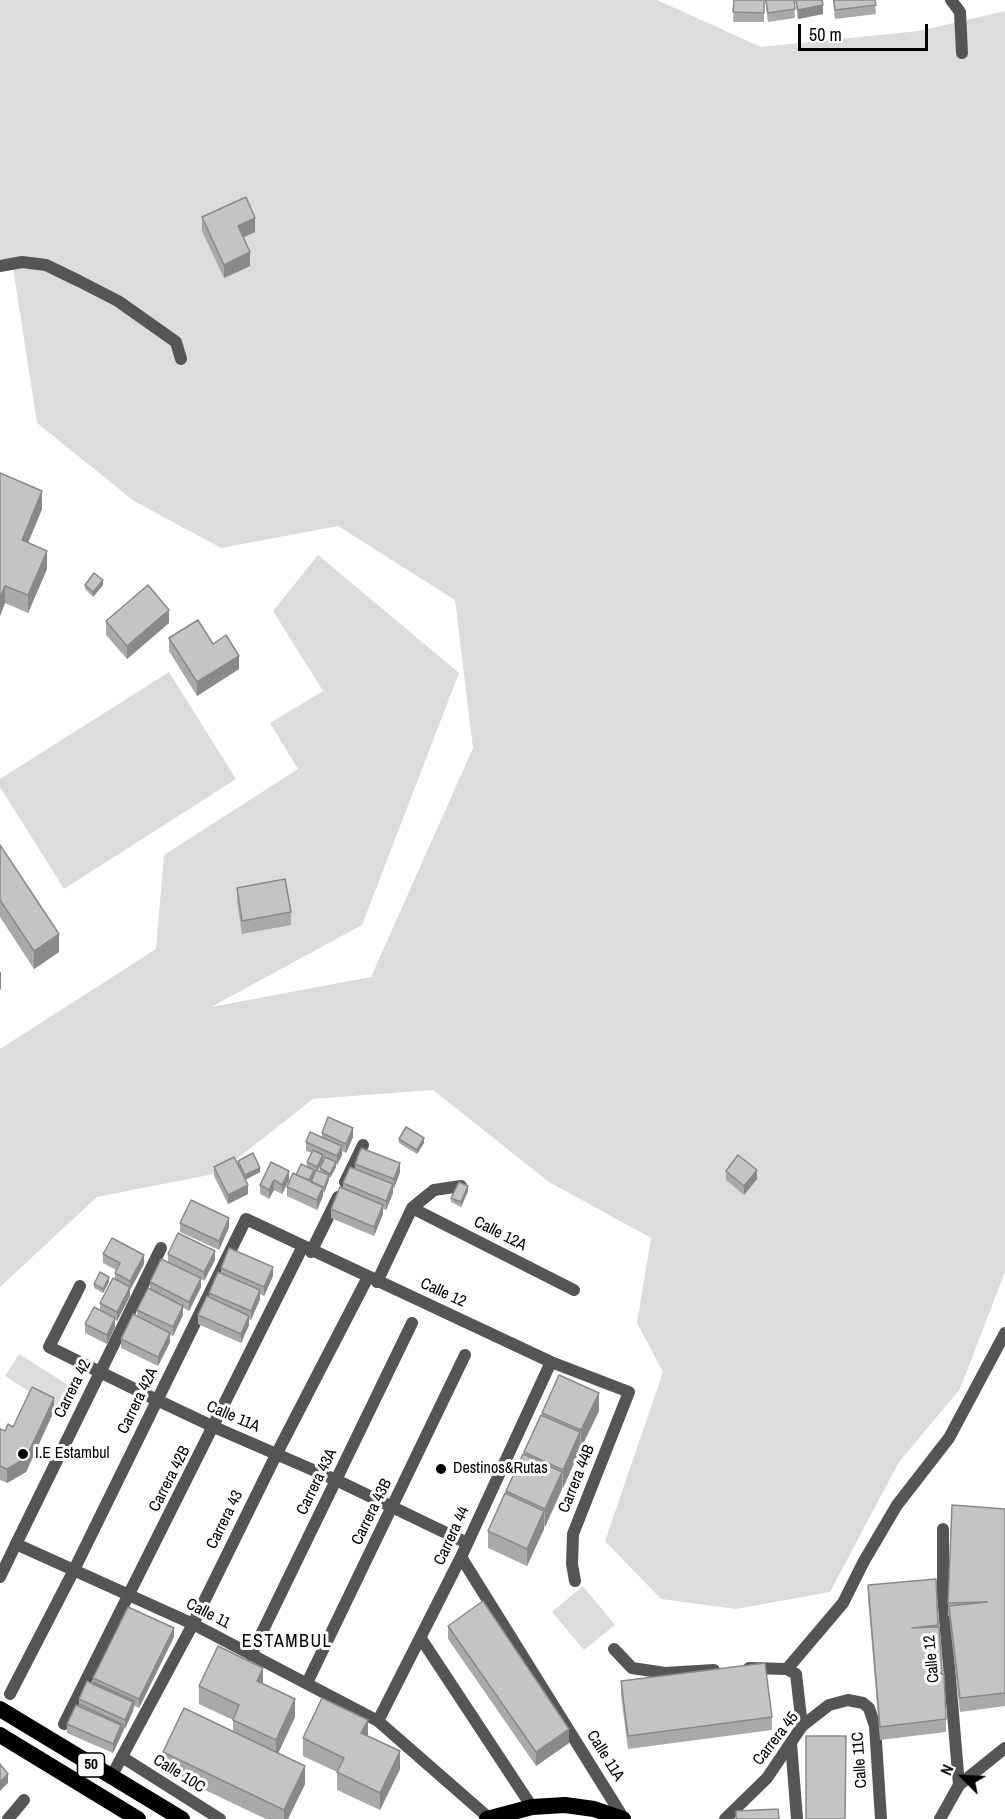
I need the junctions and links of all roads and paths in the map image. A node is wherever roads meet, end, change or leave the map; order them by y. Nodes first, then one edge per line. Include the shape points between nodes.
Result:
1 (951, 0) edge
2 (962, 52) dead end
3 (0, 266) edge
4 (181, 359) dead end
5 (363, 1145) dead end
6 (461, 1186) edge
7 (412, 1208) junction
8 (246, 1219) joint
9 (161, 1248) dead end
10 (307, 1250) junction
11 (372, 1280) junction
12 (80, 1286) dead end
13 (574, 1290) dead end
14 (412, 1323) dead end
15 (1005, 1333) edge
16 (465, 1355) dead end
17 (551, 1362) junction
18 (99, 1372) junction
19 (629, 1392) joint
20 (157, 1400) junction
21 (214, 1427) junction
22 (277, 1453) junction
23 (336, 1480) junction
24 (393, 1506) junction
25 (943, 1529) dead end
26 (16, 1544) junction
27 (467, 1544) junction
28 (461, 1557) junction
29 (73, 1572) junction
30 (0, 1577) edge
31 (575, 1581) dead end
32 (130, 1595) junction
33 (193, 1624) junction
34 (422, 1640) junction
35 (614, 1649) dead end
36 (251, 1655) junction
37 (787, 1669) junction
38 (307, 1683) junction
39 (10, 1694) dead end
40 (863, 1703) joint
41 (0, 1709) edge
42 (378, 1721) junction
43 (64, 1724) dead end
44 (802, 1726) junction
45 (0, 1735) edge
46 (791, 1743) junction
47 (1005, 1748) edge
48 (122, 1757) junction
49 (111, 1777) junction
50 (958, 1785) junction
51 (24, 1800) dead end
52 (532, 1808) junction
53 (729, 1817) edge
54 (8, 1819) edge
55 (138, 1819) edge
56 (183, 1819) edge
57 (220, 1819) edge
58 (488, 1819) edge
59 (624, 1819) edge
60 (797, 1819) edge
61 (881, 1819) edge
62 (940, 1819) edge

1 - 2 street via 960,12
3 - 4 street via 22,262 46,265 118,301 176,342
5 - 10 street, Carrera 42B
6 - 7 street via 434,1190
7 - 11 street, Carrera 43
7 - 13 street, Calle 12A
8 - 10 street, Calle 12
8 - 20 street, Carrera 42A
9 - 18 street, Carrera 42
10 - 11 street, Calle 12
10 - 21 street, Carrera 42B
11 - 17 street, Calle 12
11 - 22 street, Carrera 43
12 - 18 street, Calle 11A via 49,1347
14 - 23 street, Carrera 43A
15 - 37 street via 949,1438 897,1504 843,1604
16 - 24 street, Carrera 43B
17 - 19 street, Calle 12
17 - 27 street, Carrera 44
18 - 20 street, Calle 11A
18 - 26 street, Carrera 42
19 - 31 street, Carrera 44B via 573,1534
20 - 21 street, Calle 11A
20 - 29 street, Carrera 42A
21 - 22 street, Calle 11A
21 - 32 street, Carrera 42B
22 - 23 street, Calle 11A
22 - 33 street, Carrera 43
23 - 24 street, Calle 11A
23 - 36 street, Carrera 43A
24 - 27 street, Calle 11A
24 - 38 street, Carrera 43B
25 - 50 street, Calle 12 via 943,1595
26 - 29 street, Calle 11
26 - 30 street, Carrera 42
27 - 28 street, Carrera 44
28 - 34 street, Carrera 44
28 - 59 street, Calle 11A
29 - 32 street, Calle 11
29 - 39 street, Carrera 42A
32 - 33 street, Calle 11
32 - 43 street, Carrera 42B
33 - 36 street, Calle 11
33 - 48 street, Carrera 43
34 - 42 street, Carrera 44
34 - 52 street
35 - 37 street via 632,1668 665,1673
36 - 38 street, Calle 11
37 - 44 street via 796,1674
38 - 42 street, Calle 11
40 - 44 street, Carrera 45 via 848,1700 829,1705
40 - 61 street, Calle 11C via 869,1708 875,1726
41 - 49 highway, 50
42 - 58 street, Calle 11
44 - 46 street, Carrera 45
45 - 55 highway, 50
46 - 53 street, Carrera 45 via 767,1778
46 - 60 street
47 - 50 street
48 - 49 street, Carrera 43
48 - 57 street, Calle 10C
49 - 56 highway, 50
50 - 62 street
51 - 54 street
52 - 58 highway
52 - 59 highway via 565,1805

